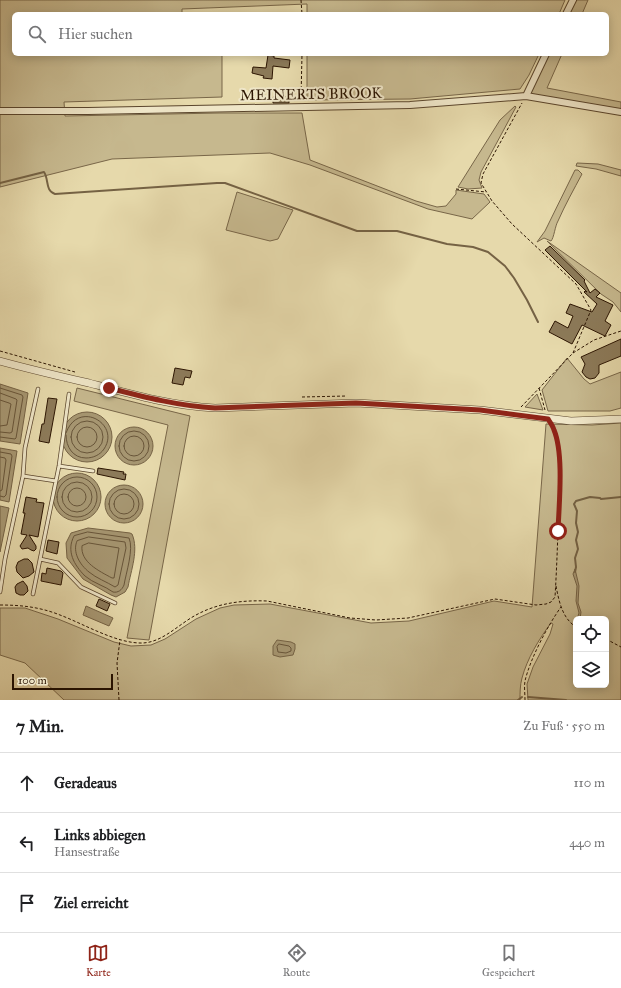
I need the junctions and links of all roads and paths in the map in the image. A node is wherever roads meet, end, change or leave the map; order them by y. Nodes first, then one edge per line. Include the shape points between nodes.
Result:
1 (301, 0) edge
2 (573, 0) edge
3 (302, 12) edge
4 (567, 12) edge
5 (302, 56) edge
6 (545, 56) edge
7 (526, 96) junction
8 (301, 107) junction
9 (0, 111) edge
10 (621, 112) edge
11 (456, 189) dead end
12 (486, 192) junction
13 (621, 331) edge
14 (0, 352) edge
15 (573, 353) junction
16 (0, 361) edge
17 (80, 374) dead end
18 (539, 388) junction
19 (38, 389) dead end
20 (69, 394) dead end
21 (351, 396) dead end
22 (300, 397) dead end
23 (520, 409) dead end
24 (547, 416) junction
25 (621, 419) edge
26 (59, 466) junction
27 (93, 471) dead end
28 (23, 476) junction
29 (56, 481) junction
30 (40, 559) junction
31 (556, 584) junction
32 (0, 592) edge
33 (33, 594) dead end
34 (114, 603) dead end
35 (0, 604) edge
36 (561, 607) junction
37 (573, 626) edge
38 (120, 640) junction
39 (609, 641) edge
40 (621, 647) edge
41 (119, 700) edge
42 (525, 700) edge

1 - 3 path
2 - 4 street
5 - 8 path
6 - 7 street
7 - 8 street, MEINERTS BROOK via 410,105
7 - 10 street, MEINERTS BROOK
7 - 12 path via 483,174 481,183
8 - 9 street, MEINERTS BROOK
11 - 12 path
12 - 15 path via 512,224 576,284 591,310
13 - 15 path via 594,340
14 - 17 path
15 - 18 path
16 - 24 street via 185,406 363,403
18 - 23 path
18 - 24 path
19 - 28 lane via 25,448
20 - 26 lane
21 - 22 path
24 - 25 street via 579,421
24 - 31 path via 556,436 559,462
26 - 27 lane
26 - 29 lane
28 - 29 lane
28 - 32 lane
29 - 30 lane
30 - 33 lane
30 - 34 lane via 58,563 81,587
31 - 36 path
31 - 38 path via 555,597 546,604 495,599 408,618 376,620 350,618 267,601 234,603 206,610 149,643
35 - 38 path via 26,605 59,614
36 - 37 path
36 - 42 path via 546,632 530,668 525,682
38 - 41 path via 117,663
39 - 40 path

